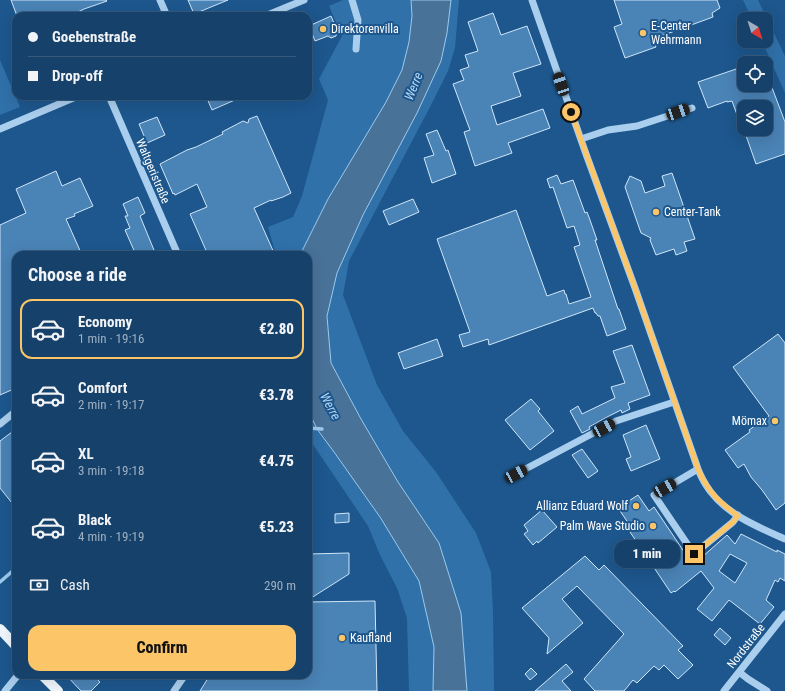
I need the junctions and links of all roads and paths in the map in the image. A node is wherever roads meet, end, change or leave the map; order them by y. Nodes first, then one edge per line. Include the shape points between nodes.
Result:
1 (160, 0) edge
2 (304, 0) edge
3 (352, 0) edge
4 (532, 0) edge
5 (165, 12) edge
6 (275, 12) edge
7 (356, 49) dead end
8 (69, 100) edge
9 (111, 100) edge
10 (692, 108) dead end
11 (0, 129) edge
12 (581, 140) junction
13 (176, 251) edge
14 (674, 402) junction
15 (12, 414) edge
16 (0, 424) edge
17 (698, 469) junction
18 (516, 474) dead end
19 (738, 516) junction
20 (785, 539) edge
21 (785, 614) edge
22 (0, 628) edge
23 (12, 642) edge
24 (739, 672) junction
25 (15, 679) edge
26 (46, 679) edge
27 (182, 679) edge
28 (5, 691) edge
29 (58, 691) edge
30 (174, 691) edge
31 (724, 691) edge
32 (767, 691) edge

1 - 5 street
2 - 6 street
3 - 7 street via 358,20
4 - 12 street
8 - 11 street
9 - 13 street, Waltgeristraße
10 - 12 street via 637,126 608,130
12 - 14 street
14 - 17 street
14 - 18 street via 616,421
15 - 16 street
17 - 19 street via 718,501
17 - 19 street via 654,495 694,554
19 - 20 street
21 - 24 street, Nordstraße
22 - 23 main road
24 - 31 street, Nordstraße
24 - 32 street
25 - 28 street
26 - 29 main road
27 - 30 street

